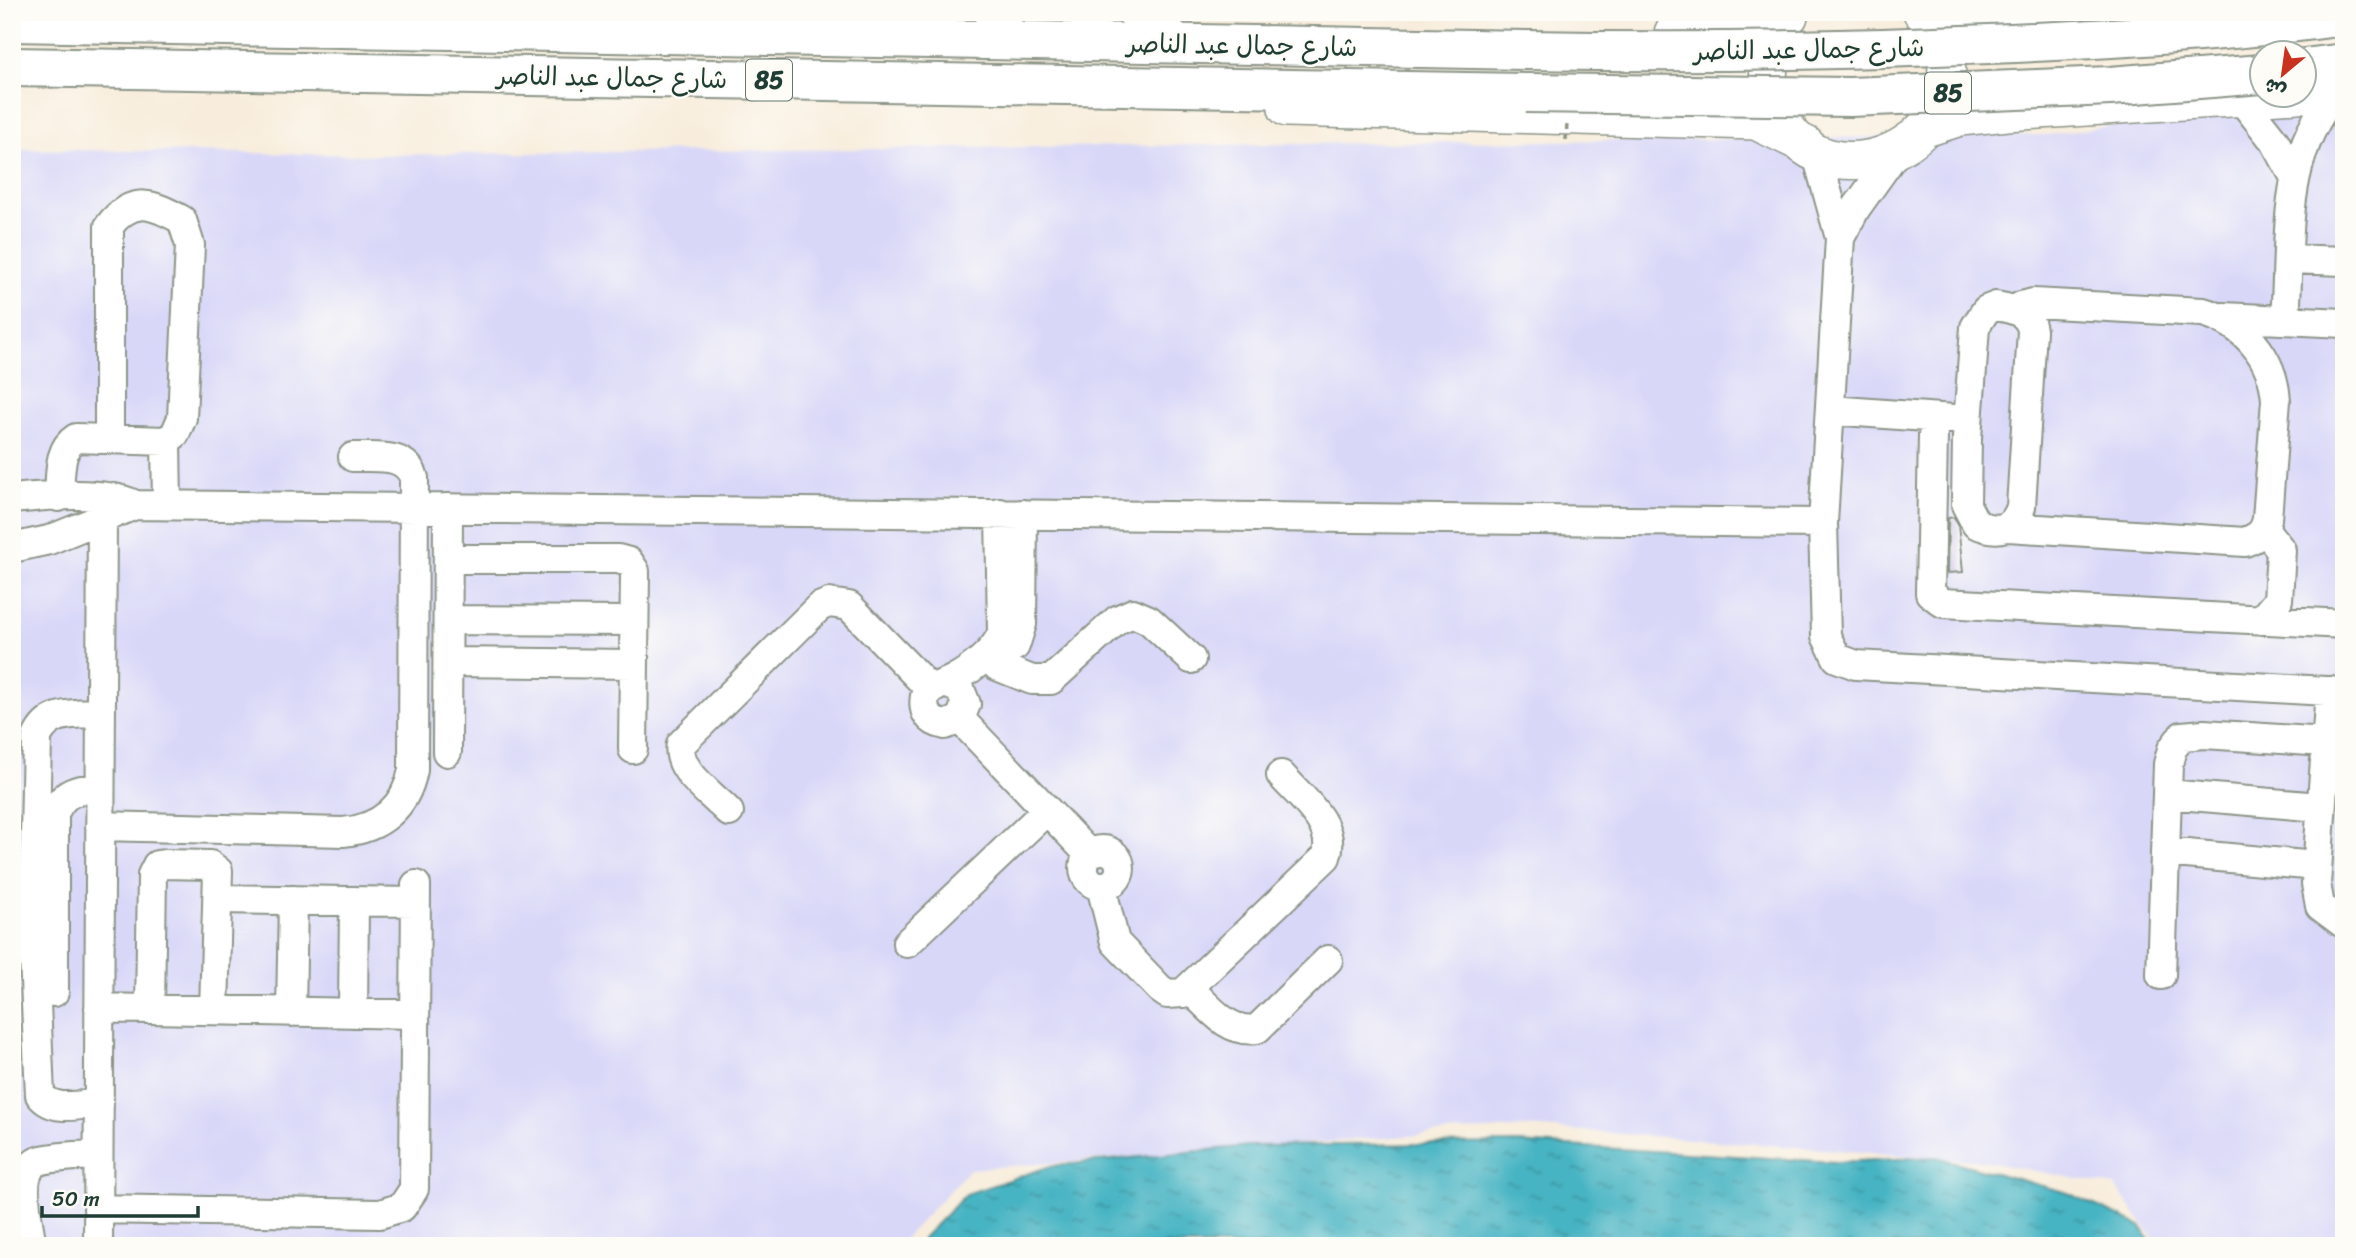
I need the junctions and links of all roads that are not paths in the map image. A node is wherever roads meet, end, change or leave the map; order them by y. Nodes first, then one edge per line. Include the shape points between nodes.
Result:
1 (322, 12) edge
2 (1130, 12) edge
3 (2173, 12) edge
4 (1791, 14) edge
5 (2344, 16) edge
6 (1925, 17) edge
7 (1000, 18) edge
8 (12, 22) edge
9 (1169, 27) junction
10 (12, 67) edge
11 (12, 81) edge
12 (2332, 84) edge
13 (2248, 87) edge
14 (2248, 87) edge
15 (2261, 108) edge
16 (1926, 128) junction
17 (1811, 148) junction
18 (1896, 152) junction
19 (2294, 176) junction
20 (1840, 238) junction
21 (2290, 259) junction
22 (2344, 261) edge
23 (2017, 310) junction
24 (2223, 317) junction
25 (2285, 320) junction
26 (2344, 323) edge
27 (1829, 420) junction
28 (1968, 429) junction
29 (1933, 436) junction
30 (109, 439) junction
31 (166, 441) junction
32 (353, 457) dead end
33 (59, 497) junction
34 (21, 498) edge
35 (135, 505) junction
36 (167, 505) junction
37 (414, 507) junction
38 (457, 508) junction
39 (1011, 514) junction
40 (102, 517) junction
41 (1823, 523) junction
42 (2008, 527) junction
43 (2265, 530) junction
44 (49, 540) junction
45 (12, 548) edge
46 (457, 559) junction
47 (448, 620) junction
48 (2261, 620) junction
49 (634, 621) junction
50 (2344, 624) edge
51 (1191, 659) dead end
52 (448, 662) junction
53 (634, 664) junction
54 (997, 666) junction
55 (937, 686) junction
56 (2337, 691) edge
57 (101, 706) junction
58 (963, 712) junction
59 (2326, 742) junction
60 (633, 748) dead end
61 (447, 752) dead end
62 (1281, 775) dead end
63 (100, 788) junction
64 (2167, 794) junction
65 (2320, 807) junction
66 (1047, 810) junction
67 (729, 812) dead end
68 (100, 826) junction
69 (12, 827) edge
70 (2165, 852) junction
71 (2316, 866) junction
72 (218, 900) junction
73 (293, 900) junction
74 (354, 901) junction
75 (2344, 924) edge
76 (907, 943) dead end
77 (1328, 960) dead end
78 (2161, 975) dead end
79 (1189, 988) junction
80 (54, 992) dead end
81 (99, 1008) junction
82 (150, 1009) junction
83 (214, 1010) junction
84 (291, 1012) junction
85 (354, 1013) junction
86 (415, 1014) junction
87 (99, 1103) junction
88 (98, 1155) junction
89 (98, 1209) junction
90 (32, 1246) edge
91 (98, 1246) edge

1 - 7 main road
2 - 9 street
3 - 6 main road via 1992,25
4 - 9 main road via 1719,33
4 - 17 main road via 1772,47 1769,84 1781,118
5 - 8 highway, شارع جمال عبد الناصر / 85, bridge via 2108,39 1850,50 1633,52
6 - 16 main road via 1943,52 1946,75 1938,108
7 - 9 main road
10 - 14 highway, شارع جمال عبد الناصر / 85, bridge via 1850,97 2110,86
11 - 17 main road via 1614,115 1756,121
12 - 19 street via 2306,137
13 - 16 main road via 1960,117
15 - 19 street
16 - 18 main road
17 - 18 main road via 1839,159 1862,161
17 - 20 street
18 - 20 street
19 - 21 street
20 - 27 street
21 - 22 street
21 - 25 street
23 - 24 street via 2034,303
23 - 28 street via 1996,306 1986,310 1975,327
23 - 42 street via 2031,321 2032,331 2021,507
24 - 25 street
24 - 43 street via 2256,346 2275,385
25 - 26 street
27 - 28 street
27 - 29 street
27 - 41 street
28 - 29 street
28 - 42 street via 1966,505 1970,517 1986,528
29 - 48 street via 1930,593 1943,603
30 - 31 street
30 - 31 street via 109,226 119,213 137,205 155,205 182,220 190,245 182,418 175,435
30 - 33 street via 76,438 68,443 62,455
31 - 36 street
32 - 37 street via 391,458 407,464 414,478
33 - 34 street
33 - 35 street via 120,499
34 - 44 street via 47,515
35 - 36 street
35 - 40 street
36 - 37 street
37 - 38 street
37 - 68 street via 413,770 406,794 390,814 368,828 343,832
38 - 39 street
38 - 46 street
39 - 41 street
39 - 54 street via 1022,624 1014,648
39 - 55 street via 1002,632 996,644 968,669
40 - 44 street
40 - 57 street
41 - 56 street via 1826,636 1837,658 1856,665
42 - 43 street via 2245,542
43 - 48 street via 2281,550 2278,600
44 - 45 street
46 - 47 street
46 - 49 street via 623,559 635,571
47 - 49 street
47 - 52 street
48 - 50 street
49 - 53 street
51 - 54 street via 1149,620 1133,613 1117,620 1051,680 1032,680
52 - 53 street
52 - 61 street
53 - 60 street
54 - 58 street
55 - 58 street via 960,689
55 - 58 street via 924,704 930,719 945,725
55 - 67 street via 849,606 820,607 681,744 685,767
56 - 59 street
57 - 63 street
57 - 69 street via 49,706 31,722 26,745 26,804
57 - 87 street via 55,716 37,737 33,934 40,1095 60,1106
58 - 66 street
59 - 64 street via 2182,736 2168,764
59 - 65 street
62 - 79 street via 1325,826 1330,847 1326,857
63 - 68 street
63 - 80 street via 72,792 54,814
64 - 65 street
64 - 70 street
65 - 71 street
66 - 76 street
66 - 79 street via 1089,854 1102,849 1119,862 1114,882 1101,886 1110,932 1122,951 1167,994
68 - 81 street
70 - 71 street
70 - 78 street
71 - 75 street via 2320,906
72 - 73 street
72 - 82 street via 215,867 164,864 153,869
72 - 83 street
73 - 74 street
73 - 84 street
74 - 85 street
74 - 86 street via 416,893
77 - 79 street via 1257,1029 1227,1024
81 - 82 street
81 - 87 street
82 - 83 street
83 - 84 street
84 - 85 street
85 - 86 street
86 - 89 street via 414,1189 402,1208 380,1214
87 - 88 street
88 - 89 street
88 - 90 street via 40,1160 30,1167 25,1185
89 - 91 street

